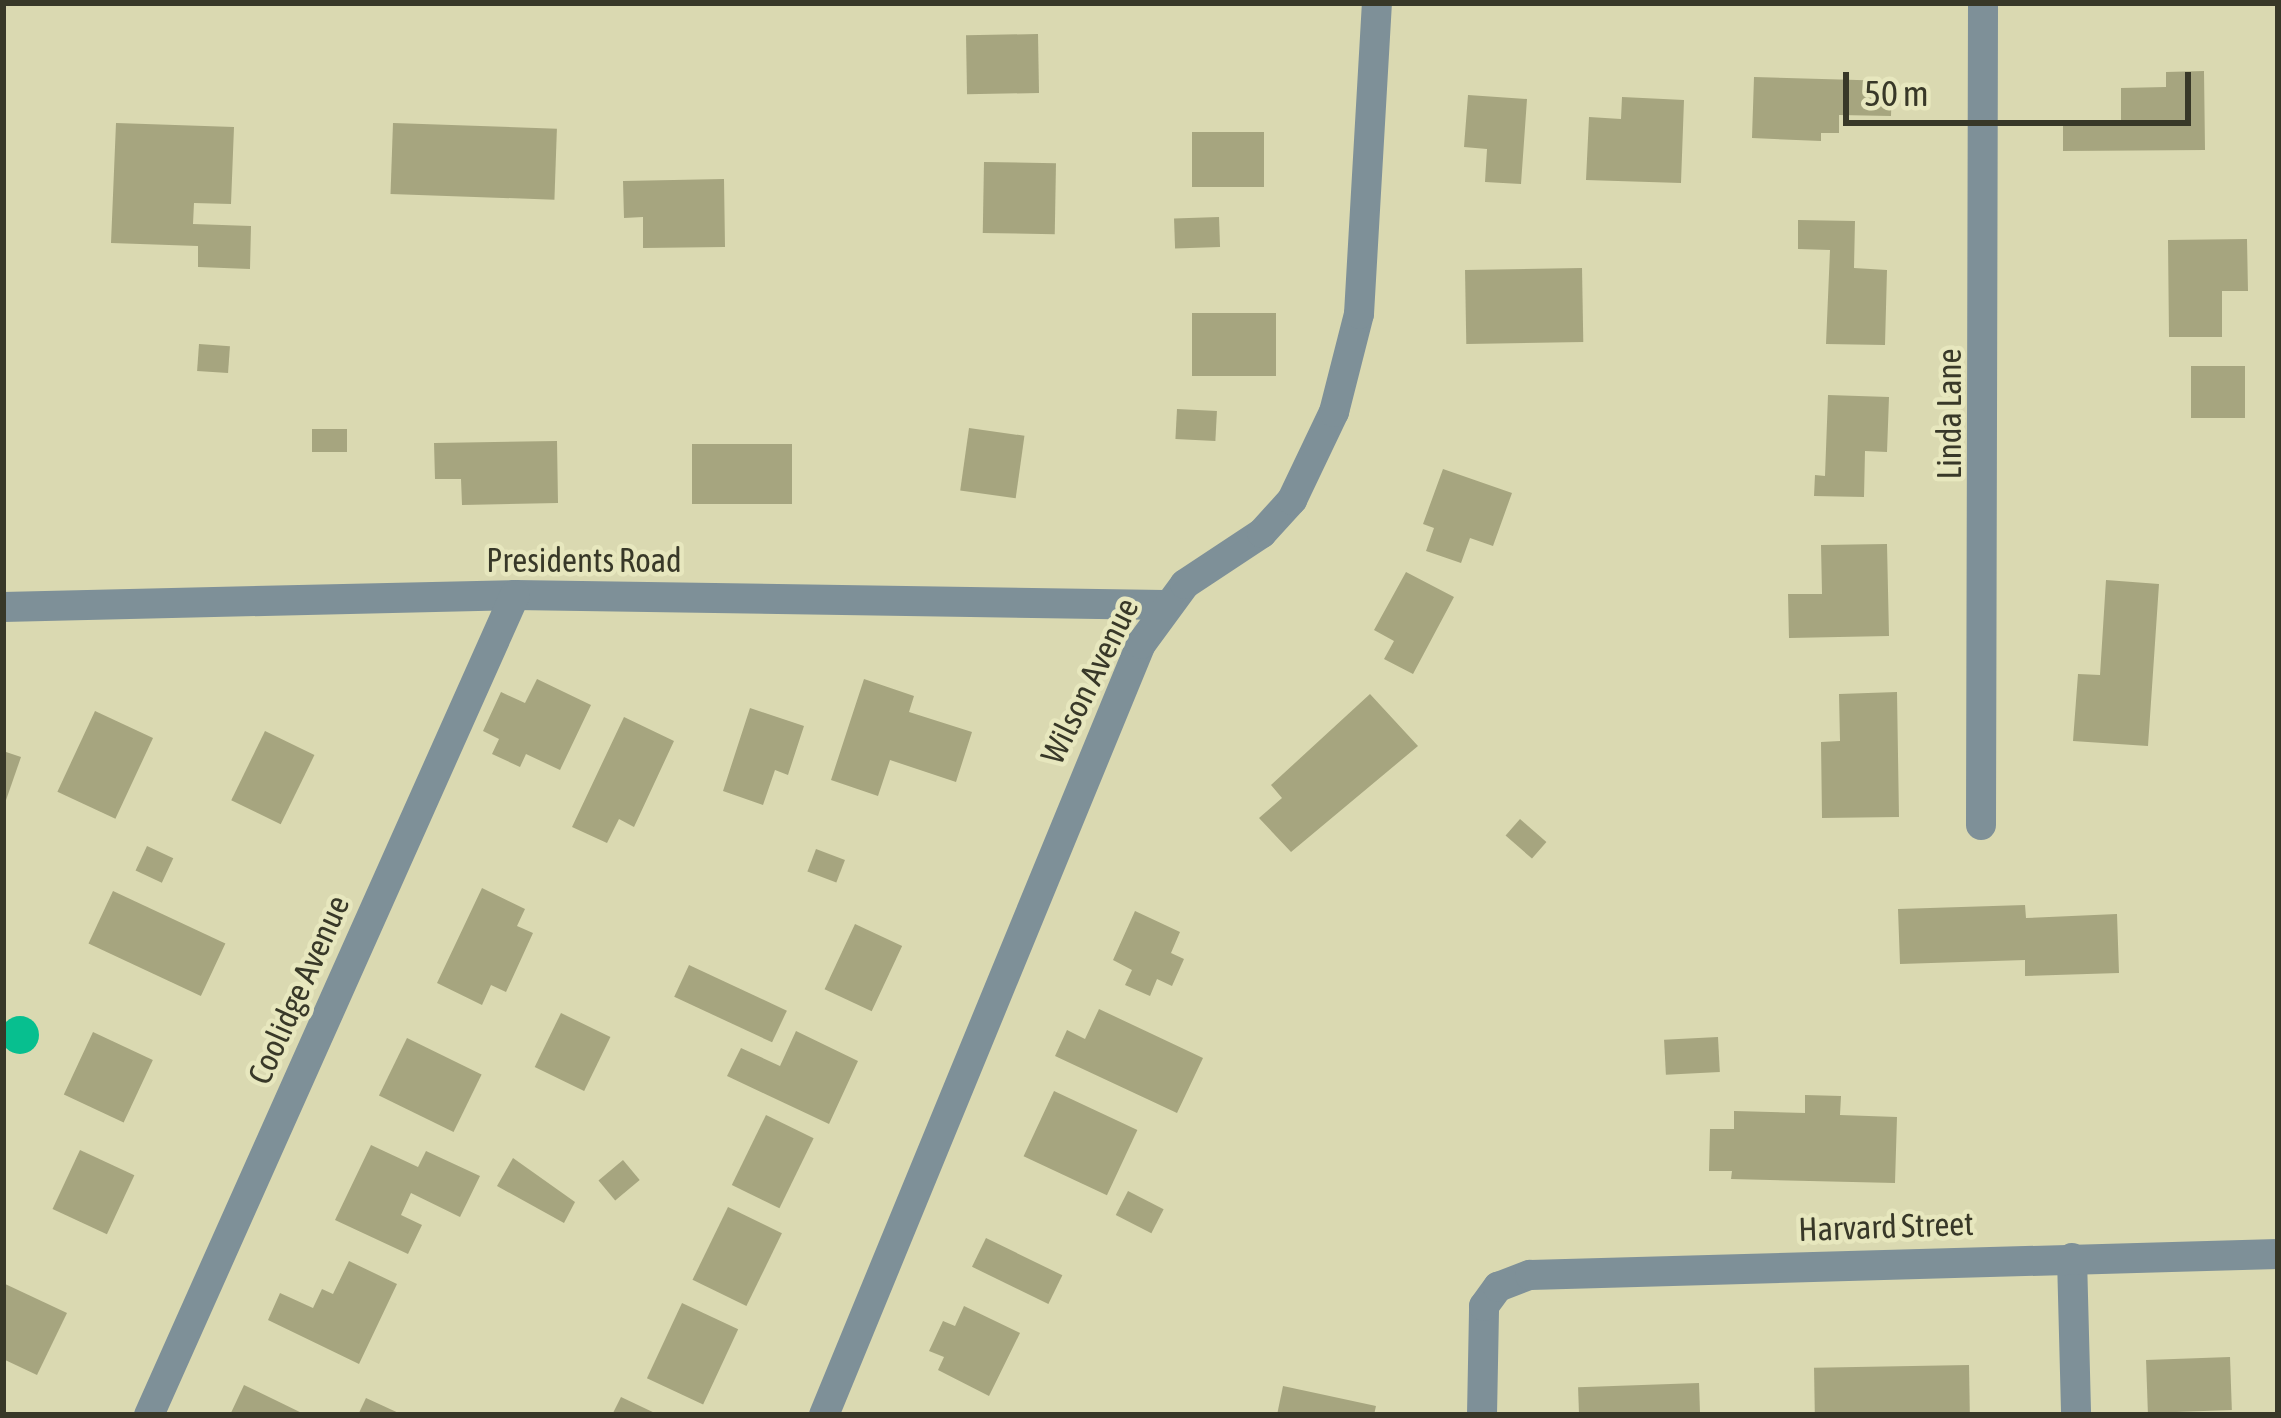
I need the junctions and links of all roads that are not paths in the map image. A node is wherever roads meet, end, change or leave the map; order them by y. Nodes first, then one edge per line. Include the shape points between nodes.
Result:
1 (1377, 3) edge
2 (1983, 3) edge
3 (515, 595) junction
4 (1164, 605) junction
5 (3, 607) edge
6 (1981, 825) dead end
7 (2278, 1254) edge
8 (2072, 1258) junction
9 (149, 1415) edge
10 (824, 1415) edge
11 (1482, 1415) edge
12 (2076, 1415) edge

1 - 4 street, Wilson Avenue via 1359,314 1334,412 1292,500 1262,533
2 - 6 street, Linda Lane
3 - 4 street, Presidents Road
3 - 5 street, Presidents Road
3 - 9 street, Coolidge Avenue
4 - 10 street, Wilson Avenue via 1117,692
7 - 8 street, Harvard Street
8 - 11 street, Harvard Street via 1551,1272 1498,1287 1481,1325
8 - 12 street

